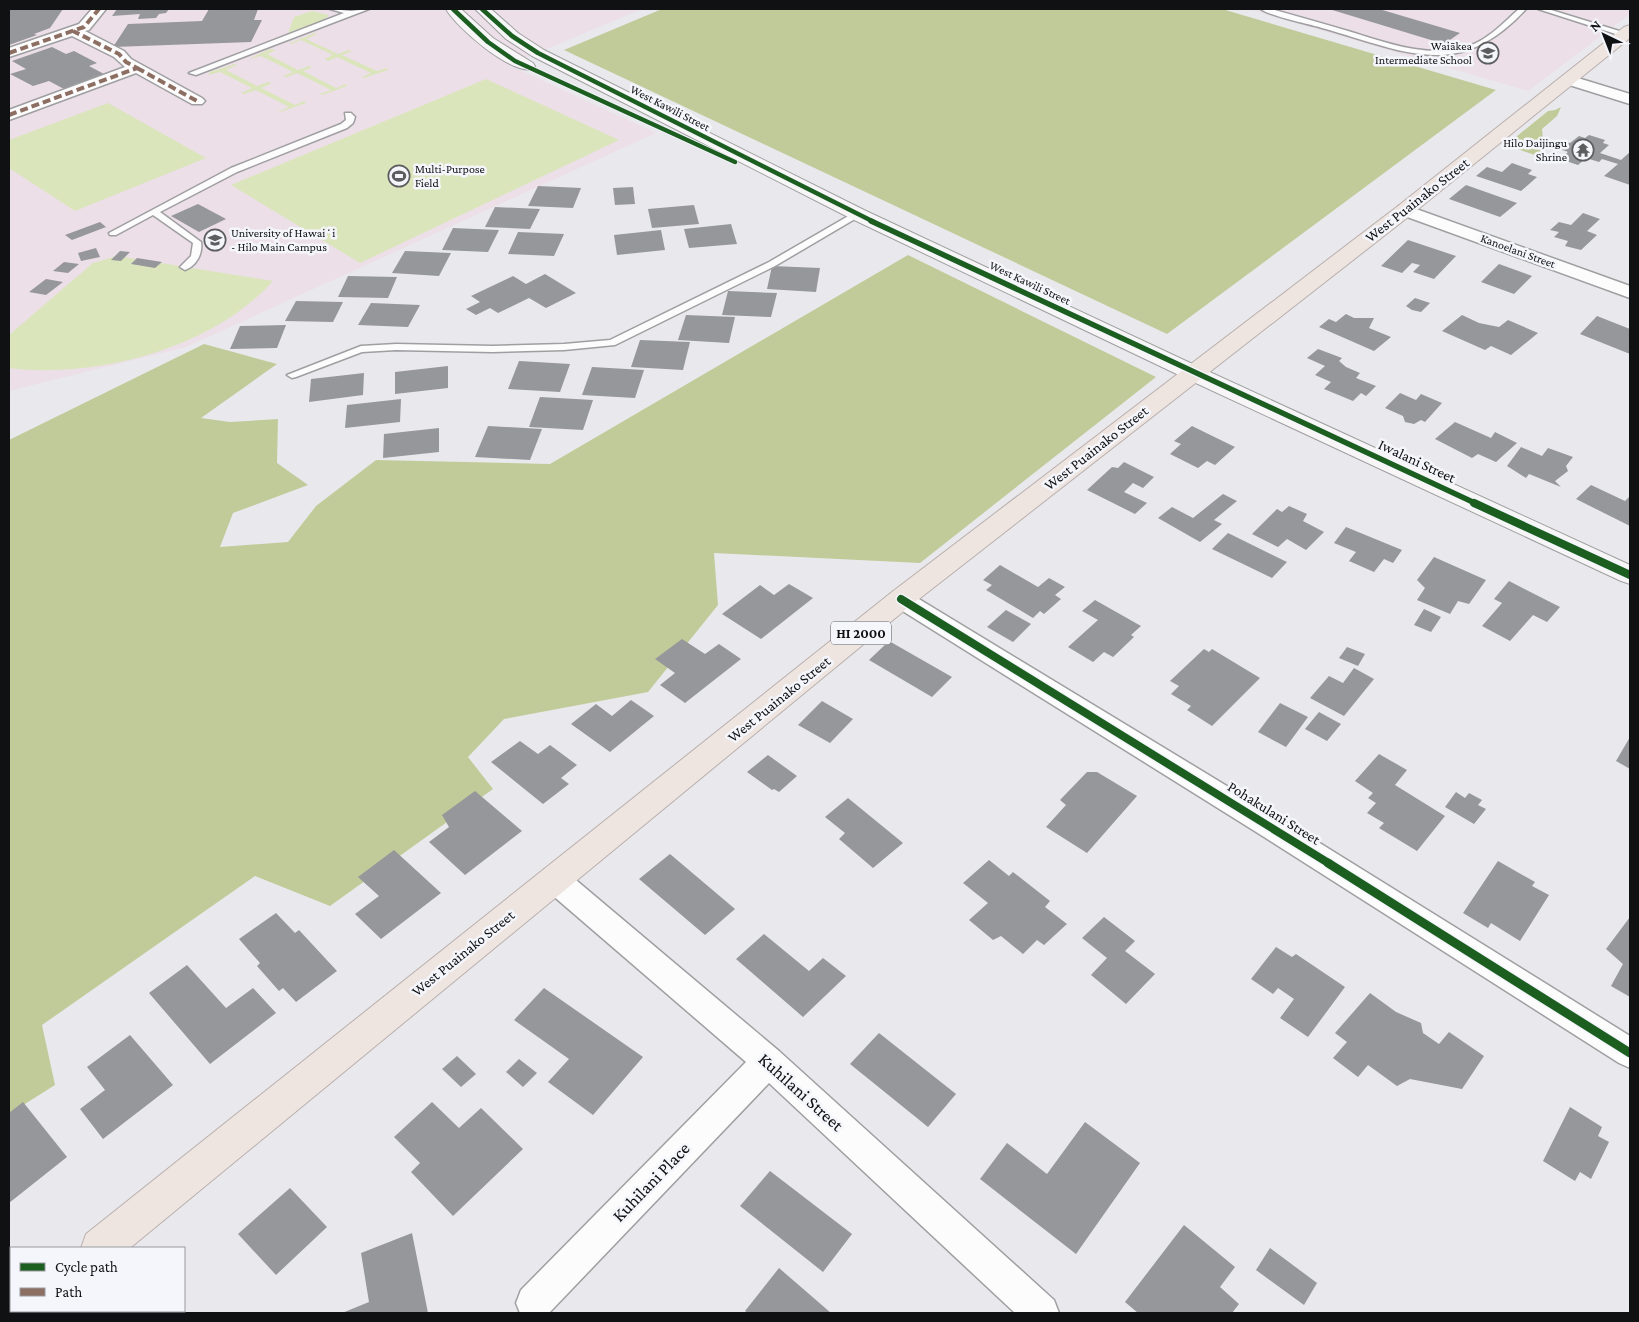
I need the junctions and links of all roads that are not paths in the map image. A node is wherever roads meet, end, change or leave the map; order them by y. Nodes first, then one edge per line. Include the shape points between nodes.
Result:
1 (99, 9) edge
2 (333, 9) edge
3 (366, 9) edge
4 (453, 9) edge
5 (482, 9) edge
6 (1264, 9) edge
7 (1523, 9) edge
8 (1541, 9) edge
9 (351, 13) junction
10 (73, 31) junction
11 (1628, 32) edge
12 (9, 53) edge
13 (137, 68) junction
14 (193, 74) dead end
15 (1568, 80) junction
16 (1630, 99) edge
17 (197, 101) dead end
18 (9, 115) edge
19 (348, 115) dead end
20 (1405, 210) junction
21 (154, 212) junction
22 (857, 214) junction
23 (113, 233) dead end
24 (185, 267) dead end
25 (1630, 292) edge
26 (1193, 373) junction
27 (292, 375) dead end
28 (1630, 575) edge
29 (901, 599) junction
30 (554, 879) junction
31 (1630, 1052) edge
32 (768, 1061) junction
33 (101, 1247) edge
34 (534, 1303) dead end
35 (1041, 1313) edge

1 - 10 street via 84,27
2 - 9 lane
3 - 9 lane
4 - 22 street, West Kawili Street via 488,42 515,61 715,154
5 - 22 street, West Kawili Street via 538,54
6 - 7 lane via 1397,47 1435,53 1458,52 1476,46
8 - 11 lane
9 - 14 lane
10 - 12 street
10 - 13 street via 119,54
11 - 15 highway, West Puainako Street / HI 2000
13 - 17 street
13 - 18 street
15 - 16 street
15 - 20 highway, West Puainako Street / HI 2000
19 - 21 lane via 350,121 344,126 234,170
20 - 25 street, Kanoelani Street
20 - 26 highway, West Puainako Street / HI 2000
21 - 23 lane
21 - 24 lane via 197,242 197,254
22 - 26 street, West Kawili Street
22 - 27 lane via 772,264 612,343 484,349 361,349
26 - 28 street, Iwalani Street
26 - 29 highway, West Puainako Street / HI 2000
29 - 30 highway, West Puainako Street / HI 2000
29 - 31 street, Pohakulani Street
30 - 32 street, Kuhilani Street
30 - 33 highway, West Puainako Street / HI 2000
32 - 34 street, Kuhilani Place
32 - 35 street, Kuhilani Street

